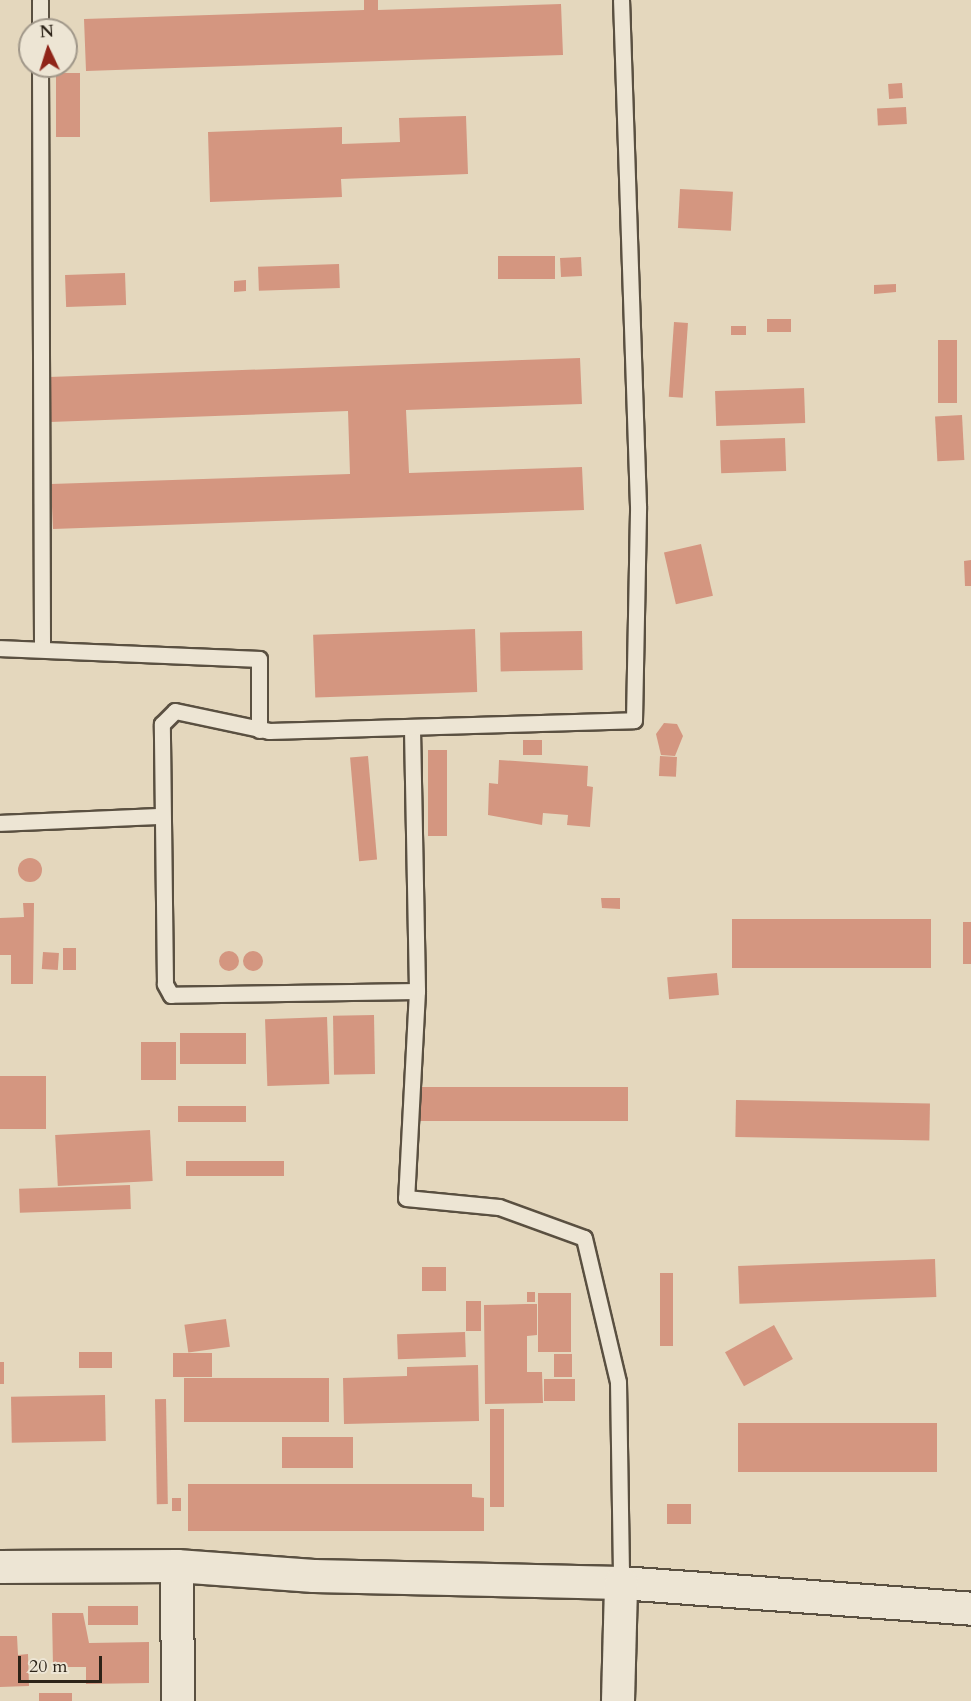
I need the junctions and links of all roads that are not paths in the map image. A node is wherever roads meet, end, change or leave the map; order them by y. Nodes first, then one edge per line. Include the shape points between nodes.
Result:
1 (40, 0) edge
2 (621, 0) edge
3 (40, 18) edge
4 (40, 78) edge
5 (0, 648) edge
6 (42, 649) junction
7 (412, 729) junction
8 (258, 730) junction
9 (162, 816) junction
10 (0, 823) edge
11 (417, 992) junction
12 (177, 1566) junction
13 (0, 1568) edge
14 (621, 1583) junction
15 (971, 1609) edge
16 (178, 1701) edge
17 (618, 1701) edge

1 - 3 lane
2 - 7 lane via 638,506 634,720
4 - 6 lane
5 - 6 lane
6 - 8 lane via 259,659
7 - 8 lane
7 - 11 lane
8 - 9 lane via 175,711 166,716 162,724
9 - 10 lane
9 - 11 lane via 165,984 171,995
11 - 14 lane via 406,1198 499,1208 584,1238 618,1382
12 - 13 street
12 - 14 street via 314,1576
12 - 16 street
14 - 15 street
14 - 17 street

